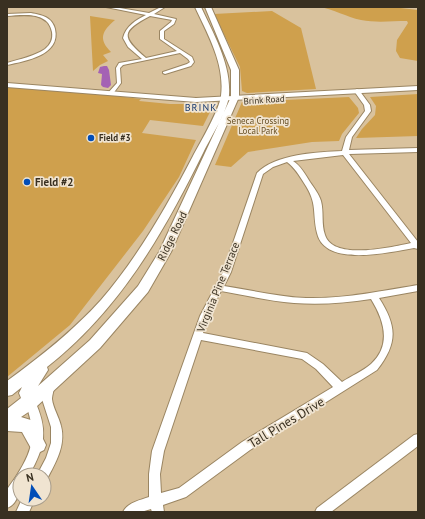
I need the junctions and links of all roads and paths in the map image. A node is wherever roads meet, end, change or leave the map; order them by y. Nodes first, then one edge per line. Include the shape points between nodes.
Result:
1 (108, 7) edge
2 (163, 7) edge
3 (198, 7) edge
4 (208, 7) edge
5 (151, 14) junction
6 (7, 15) edge
7 (181, 52) junction
8 (145, 59) junction
9 (7, 64) edge
10 (165, 73) dead end
11 (7, 85) edge
12 (418, 88) edge
13 (418, 92) edge
14 (355, 93) junction
15 (110, 94) junction
16 (229, 99) junction
17 (418, 150) edge
18 (345, 153) junction
19 (287, 160) junction
20 (417, 246) edge
21 (219, 288) junction
22 (418, 288) edge
23 (373, 296) junction
24 (198, 336) junction
25 (56, 352) junction
26 (50, 385) junction
27 (341, 388) junction
28 (7, 390) edge
29 (30, 402) junction
30 (7, 418) edge
31 (7, 424) edge
32 (418, 439) edge
33 (38, 445) junction
34 (28, 467) edge
35 (47, 467) edge
36 (156, 507) edge
37 (129, 512) edge
38 (321, 512) edge

1 - 5 street
2 - 5 street
3 - 16 highway, Ridge Road via 216,46 225,73
4 - 16 highway, Ridge Road via 235,70
5 - 7 street via 174,19 173,23 164,29 162,36
5 - 8 street via 132,25 126,37 129,45
6 - 9 street via 47,18 52,24 54,40 51,46 42,52
7 - 8 street
7 - 10 street via 192,62
8 - 15 street via 126,62 119,66 119,83
11 - 15 main road, Brink Road
12 - 14 main road, Brink Road
13 - 14 main road, Brink Road
14 - 16 main road, Brink Road
14 - 18 street via 367,105 368,111 349,138
15 - 16 main road, Brink Road via 175,101
16 - 25 highway, Ridge Road via 217,117 176,198 141,256 105,304
16 - 26 highway, Ridge Road via 165,252 143,289 95,344
17 - 18 street, Virginia Pine Terrace
18 - 19 street, Virginia Pine Terrace via 326,153
18 - 20 street
19 - 20 street via 297,166 315,195 322,238 333,249 364,253
19 - 21 street, Virginia Pine Terrace via 270,164 257,176 233,255
21 - 23 street via 293,300 332,301
21 - 24 street, Virginia Pine Terrace via 204,316
22 - 23 street
23 - 27 street, Tall Pines Drive via 385,314 390,333 388,346 382,359 374,367
24 - 27 street via 304,356 324,370
24 - 36 street, Virginia Pine Terrace via 158,451 154,484
25 - 28 highway, Ridge Road
25 - 29 highway via 32,381 27,392
26 - 29 highway, Ridge Road
26 - 35 street via 46,400 56,427 57,443
27 - 36 street, Tall Pines Drive via 246,446 182,494
29 - 30 highway, Ridge Road
29 - 33 street via 38,424
31 - 33 highway via 28,426
32 - 38 street
33 - 34 street
36 - 37 street, Tall Pines Drive

